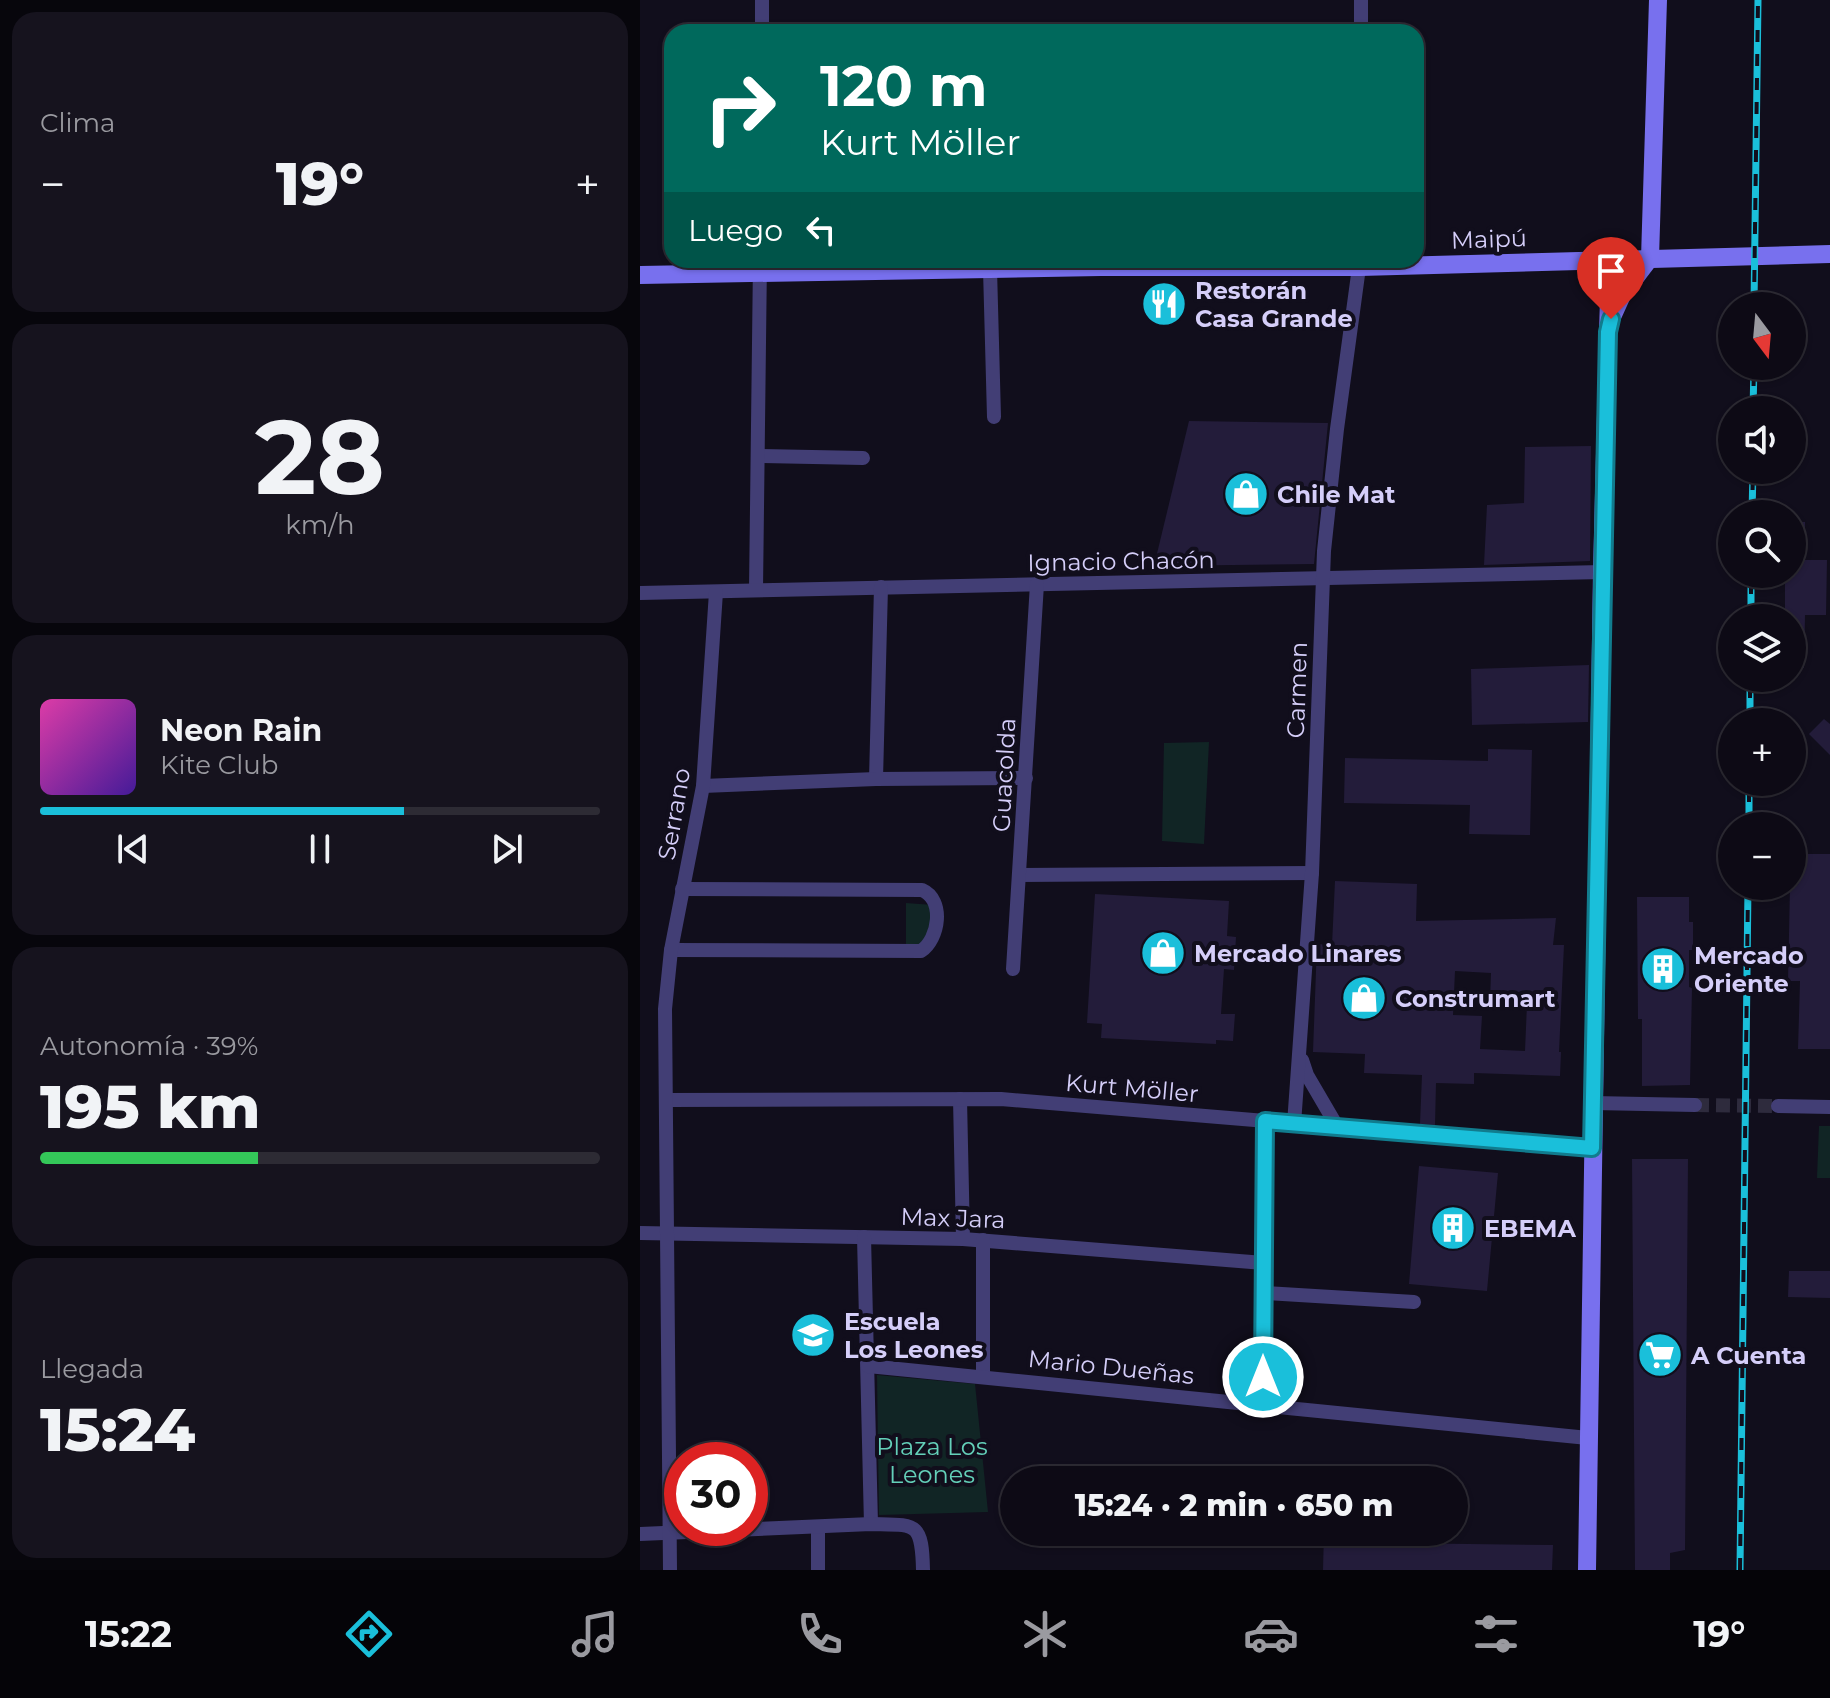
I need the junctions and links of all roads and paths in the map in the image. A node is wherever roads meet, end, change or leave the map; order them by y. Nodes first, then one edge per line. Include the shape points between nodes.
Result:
1 (762, 0) edge
2 (1361, 0) edge
3 (1658, 0) edge
4 (762, 24) edge
5 (1361, 24) edge
6 (1830, 254) edge
7 (1650, 258) junction
8 (1595, 259) junction
9 (1424, 262) edge
10 (745, 268) edge
11 (760, 268) edge
12 (875, 268) edge
13 (1012, 268) edge
14 (1359, 268) edge
15 (990, 269) junction
16 (640, 275) edge
17 (1608, 332) junction
18 (994, 417) dead end
19 (758, 456) junction
20 (863, 458) dead end
21 (1602, 572) junction
22 (1323, 578) junction
23 (1037, 584) junction
24 (881, 587) junction
25 (756, 590) junction
26 (716, 592) junction
27 (640, 593) edge
28 (1026, 778) junction
29 (876, 779) junction
30 (703, 786) junction
31 (1312, 873) junction
32 (1020, 875) junction
33 (682, 889) junction
34 (671, 950) junction
35 (1013, 969) dead end
36 (1300, 1052) junction
37 (960, 1099) junction
38 (667, 1100) junction
39 (1593, 1103) junction
40 (1695, 1105) tunnel mouth
41 (1778, 1106) tunnel mouth
42 (1830, 1107) edge
43 (1265, 1121) junction
44 (1294, 1124) junction
45 (1338, 1128) junction
46 (1592, 1148) junction
47 (640, 1233) edge
48 (669, 1234) junction
49 (864, 1237) junction
50 (963, 1239) junction
51 (983, 1240) junction
52 (1264, 1263) junction
53 (1264, 1293) junction
54 (1414, 1302) dead end
55 (868, 1366) junction
56 (983, 1376) junction
57 (1263, 1404) junction
58 (1588, 1438) junction
59 (670, 1442) edge
60 (871, 1524) junction
61 (818, 1527) junction
62 (768, 1529) edge
63 (640, 1534) edge
64 (664, 1534) edge
65 (670, 1546) edge
66 (670, 1570) edge
67 (818, 1570) edge
68 (923, 1570) edge
69 (1587, 1570) edge

1 - 4 street
2 - 5 street
3 - 7 main road
6 - 7 main road, Maipú
7 - 8 main road, Maipú
7 - 17 main road via 1622,295
8 - 9 main road, Maipú
8 - 17 main road via 1609,296
10 - 16 main road, Maipú
11 - 19 street
12 - 15 main road, Maipú
13 - 15 main road, Maipú
14 - 22 street, Carmen
15 - 18 street
17 - 21 main road
19 - 20 street
19 - 25 street
21 - 22 street, Ignacio Chacón
21 - 39 main road
22 - 23 street, Ignacio Chacón
22 - 31 street, Carmen
23 - 24 street, Ignacio Chacón
23 - 28 street, Guacolda
24 - 25 street, Ignacio Chacón
24 - 29 street
25 - 26 street, Ignacio Chacón
26 - 27 street, Ignacio Chacón
26 - 30 street, Serrano
28 - 29 street
28 - 32 street, Guacolda
29 - 30 street
30 - 33 street, Serrano
31 - 32 street
31 - 36 street, Carmen
32 - 35 street, Guacolda
33 - 34 street, Serrano
33 - 34 street via 922,890 936,903 935,935 921,951
34 - 38 street, Serrano via 665,1009
36 - 44 street, Carmen
36 - 45 street via 1307,1075
37 - 38 street, Kurt Möller
37 - 43 street, Kurt Möller
37 - 50 street
38 - 48 street, Serrano
39 - 40 street
39 - 46 main road
41 - 42 street
43 - 44 street, Kurt Möller
43 - 52 street
44 - 45 street, Kurt Möller
45 - 46 street, Kurt Möller
46 - 58 main road
47 - 48 street, Max Jara
48 - 49 street, Max Jara
48 - 59 street, Serrano
49 - 50 street, Max Jara
49 - 55 street
50 - 51 street, Max Jara
51 - 52 street, Max Jara
51 - 56 street
52 - 53 street
53 - 54 street
53 - 57 street
55 - 56 street, Mario Dueñas
55 - 60 street
56 - 57 street, Mario Dueñas
57 - 58 street, Mario Dueñas
58 - 69 main road
60 - 61 street
60 - 68 street via 913,1528 923,1542
61 - 62 street
61 - 67 street
63 - 64 street
65 - 66 street, Serrano

